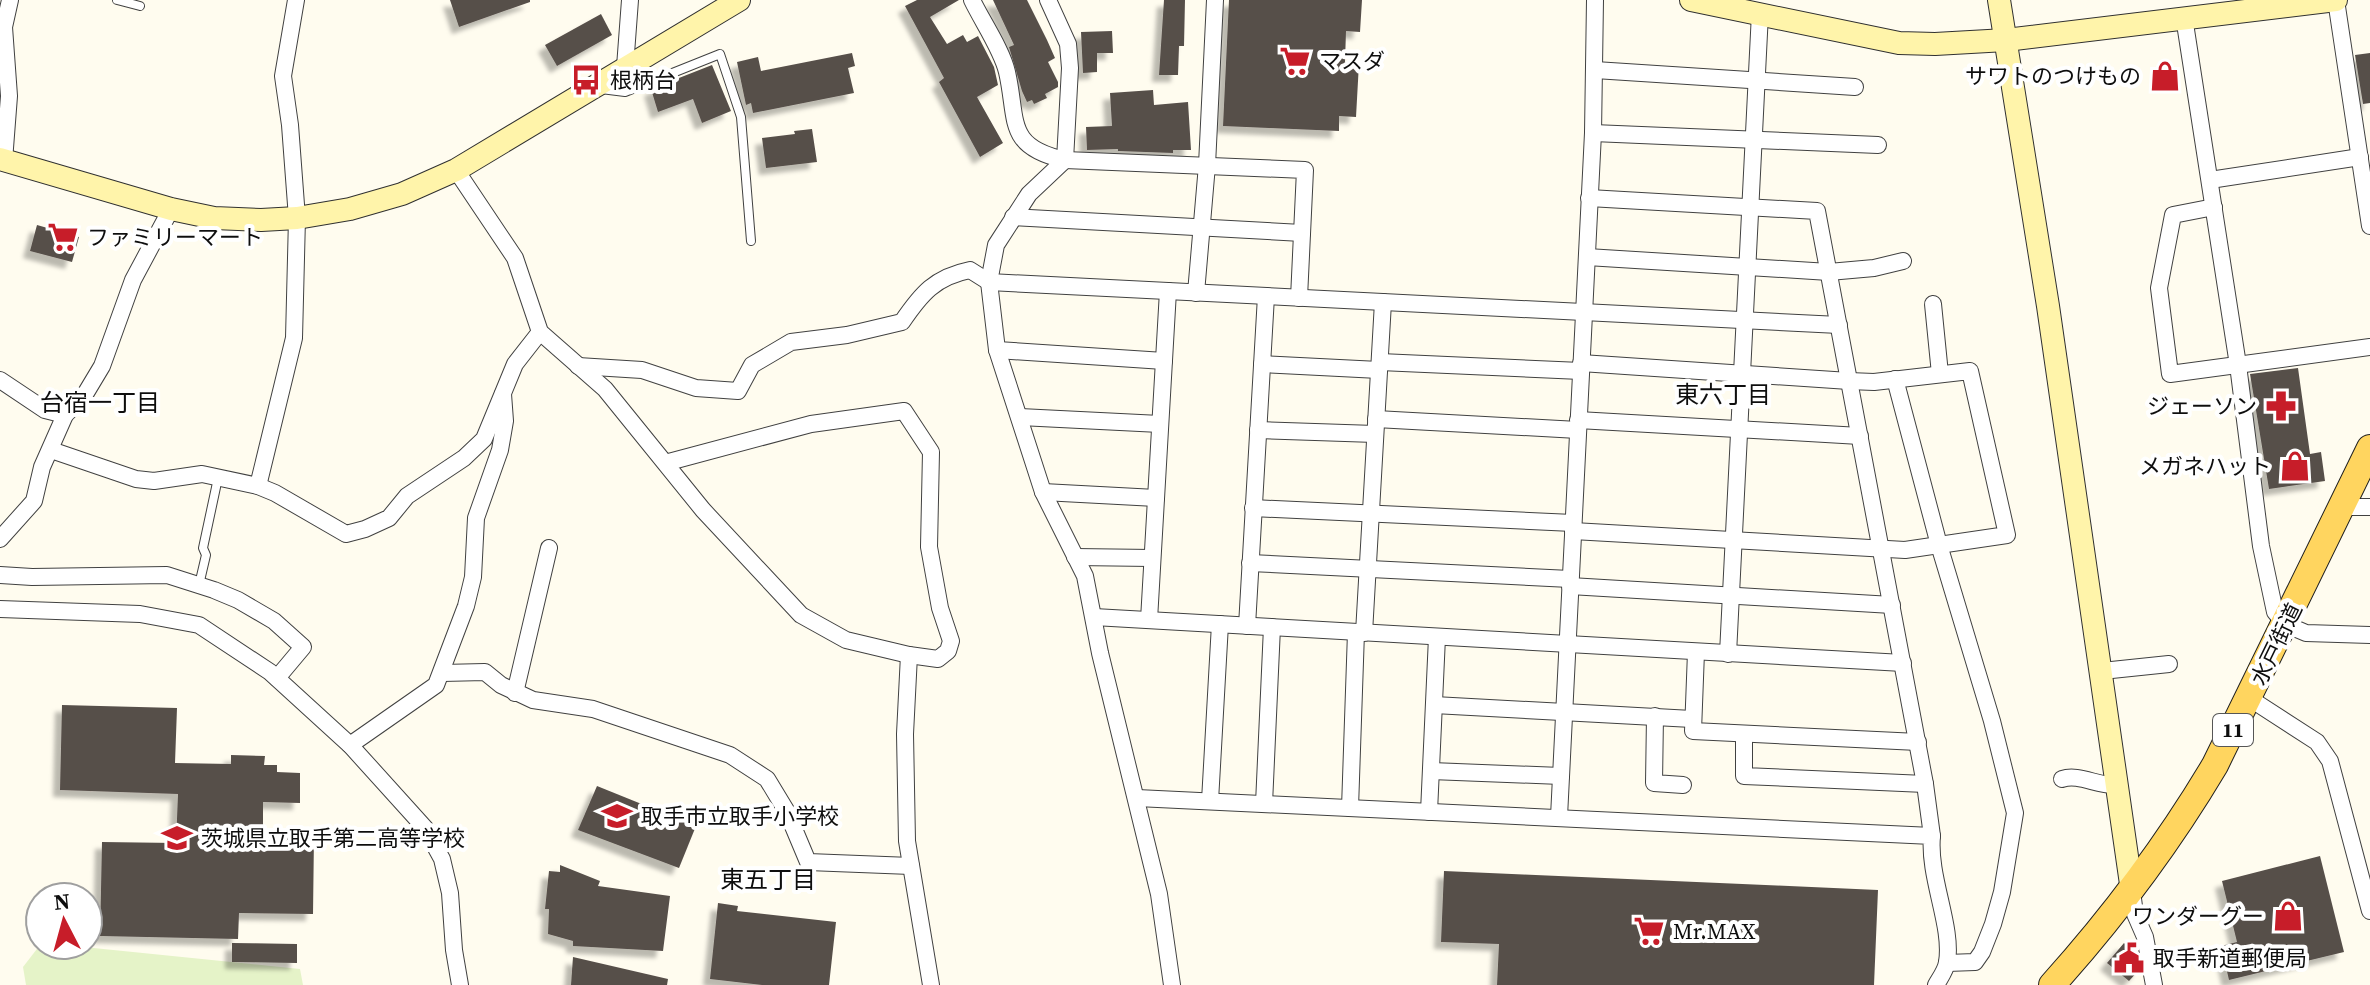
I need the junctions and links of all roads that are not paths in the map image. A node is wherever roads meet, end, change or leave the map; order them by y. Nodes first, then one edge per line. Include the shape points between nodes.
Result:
1 (10, 0) edge
2 (117, 0) edge
3 (296, 0) edge
4 (630, 0) edge
5 (739, 0) edge
6 (972, 0) edge
7 (1048, 0) edge
8 (1215, 0) edge
9 (1595, 0) edge
10 (1692, 0) edge
11 (1999, 0) edge
12 (2336, 0) edge
13 (140, 6) dead end
14 (1760, 13) junction
15 (2184, 17) junction
16 (2006, 40) junction
17 (625, 67) junction
18 (1595, 70) junction
19 (1756, 81) junction
20 (1855, 87) dead end
21 (592, 88) junction
22 (1593, 133) junction
23 (1753, 140) junction
24 (1878, 145) dead end
25 (2360, 157) junction
26 (2, 160) edge
27 (1065, 160) junction
28 (1207, 165) junction
29 (456, 170) junction
30 (2210, 180) junction
31 (1589, 198) junction
32 (1750, 207) junction
33 (2214, 207) junction
34 (171, 209) junction
35 (1013, 217) junction
36 (297, 218) junction
37 (2370, 226) edge
38 (1201, 228) junction
39 (1302, 233) junction
40 (751, 241) dead end
41 (1587, 257) junction
42 (1903, 261) dead end
43 (1747, 268) junction
44 (1829, 272) junction
45 (989, 282) junction
46 (1168, 291) junction
47 (1196, 293) junction
48 (1266, 296) junction
49 (1299, 298) junction
50 (1383, 302) junction
51 (1933, 304) dead end
52 (1584, 312) junction
53 (1744, 320) junction
54 (1839, 325) junction
55 (540, 332) junction
56 (2370, 347) edge
57 (997, 350) junction
58 (1164, 361) junction
59 (1262, 364) junction
60 (2238, 365) junction
61 (578, 366) junction
62 (1379, 366) junction
63 (1581, 367) junction
64 (1940, 374) junction
65 (1742, 375) junction
66 (1895, 379) junction
67 (0, 380) edge
68 (1849, 381) junction
69 (503, 392) junction
70 (65, 415) junction
71 (1020, 417) junction
72 (1160, 424) junction
73 (1578, 425) junction
74 (1376, 426) junction
75 (1739, 429) junction
76 (1258, 430) junction
77 (1860, 436) junction
78 (2370, 448) edge
79 (51, 450) junction
80 (665, 463) junction
81 (218, 478) junction
82 (258, 486) junction
83 (1043, 492) junction
84 (1156, 498) junction
85 (2341, 507) junction
86 (2370, 507) edge
87 (1253, 508) junction
88 (1371, 514) junction
89 (1573, 527) junction
90 (0, 539) edge
91 (1733, 541) junction
92 (1939, 545) junction
93 (549, 548) dead end
94 (1881, 550) junction
95 (1075, 557) junction
96 (1152, 558) junction
97 (1250, 563) junction
98 (1368, 569) junction
99 (0, 575) edge
100 (1570, 583) junction
101 (199, 585) junction
102 (1730, 597) junction
103 (1892, 605) junction
104 (0, 609) edge
105 (1094, 617) junction
106 (1149, 620) junction
107 (1220, 624) junction
108 (2285, 624) junction
109 (1247, 626) junction
110 (1272, 627) junction
111 (1360, 632) junction
112 (2370, 635) edge
113 (1437, 637) junction
114 (1567, 645) junction
115 (1696, 652) junction
116 (1728, 654) junction
117 (909, 655) junction
118 (1903, 663) junction
119 (2169, 664) dead end
120 (2102, 671) junction
121 (442, 673) junction
122 (277, 678) junction
123 (515, 693) junction
124 (2249, 698) junction
125 (1434, 705) junction
126 (1564, 711) junction
127 (1655, 716) junction
128 (1692, 719) junction
129 (1744, 734) junction
130 (1918, 742) junction
131 (350, 745) junction
132 (1431, 771) junction
133 (1561, 776) junction
134 (2062, 779) dead end
135 (1925, 784) junction
136 (1683, 785) dead end
137 (2117, 785) junction
138 (1137, 798) junction
139 (1210, 801) junction
140 (1264, 804) junction
141 (1350, 808) junction
142 (1429, 812) junction
143 (1559, 817) junction
144 (1932, 836) junction
145 (911, 866) junction
146 (2132, 891) junction
147 (2370, 911) edge
148 (1947, 963) junction
149 (460, 985) edge
150 (931, 985) edge
151 (1172, 985) edge
152 (1936, 985) edge
153 (2052, 985) edge
154 (2154, 985) edge

1 - 26 street via 4,27 9,96
2 - 13 lane
3 - 36 street via 283,76
4 - 17 street
5 - 17 street
6 - 27 street via 1007,70 1017,131 1043,155
7 - 27 street via 1068,44
8 - 28 street
9 - 18 street
10 - 14 street
11 - 16 street
12 - 15 street
12 - 25 street
14 - 16 street via 1899,43
14 - 19 street
15 - 16 street
15 - 30 street
16 - 120 street
17 - 21 street
18 - 19 street
18 - 22 street
19 - 20 street
19 - 23 street
21 - 29 street
21 - 40 lane via 625,92 720,54 741,117
22 - 23 street
22 - 31 street
23 - 24 street
23 - 32 street
25 - 30 street
25 - 37 street
26 - 34 street
27 - 28 street
27 - 35 street
28 - 38 street
28 - 39 street via 1305,170
29 - 36 street via 402,194
29 - 55 street via 515,258
30 - 33 street
31 - 32 street
31 - 41 street
32 - 43 street
32 - 44 street via 1817,211
33 - 60 street
33 - 60 street via 2173,215 2159,288 2170,374
34 - 36 street via 214,218
34 - 70 street via 133,280 102,366
35 - 38 street
35 - 45 street via 996,245
36 - 82 street via 293,347
38 - 39 street
38 - 47 street
39 - 49 street
41 - 43 street
41 - 52 street
42 - 44 street
43 - 44 street
43 - 53 street
44 - 54 street
45 - 46 street
45 - 57 street
45 - 61 street via 970,270 948,274 919,297 902,322 791,342 752,365 738,391 696,388 642,370
46 - 47 street
46 - 58 street
47 - 48 street
48 - 49 street
48 - 59 street
49 - 50 street
50 - 52 street
50 - 62 street
51 - 64 street
52 - 53 street
52 - 63 street
53 - 54 street
53 - 65 street
54 - 68 street
55 - 61 street
55 - 69 street via 515,364
56 - 60 street
57 - 58 street
57 - 71 street
58 - 72 street
59 - 62 street
59 - 76 street
60 - 108 street via 2261,546 2275,612
61 - 80 street via 605,389
62 - 63 street
62 - 74 street
63 - 65 street
63 - 73 street
64 - 66 street
64 - 92 street via 1970,371 2007,535
65 - 68 street
65 - 75 street
66 - 68 street
66 - 92 street
67 - 70 street via 45,410
68 - 77 street
69 - 82 street via 484,439 407,496 389,518 365,529 346,534
69 - 121 street via 505,421 476,518 473,577
70 - 79 street
71 - 72 street
71 - 83 street
72 - 84 street
73 - 74 street
73 - 75 street
73 - 89 street
74 - 76 street
74 - 88 street
75 - 77 street
75 - 91 street
76 - 87 street
77 - 94 street
78 - 85 main road, 水戸街道 / 11
79 - 81 street via 136,479 202,474
79 - 90 street via 34,501
80 - 117 street via 801,615 846,640
80 - 117 street via 811,424 904,411 931,452 929,547 951,641 938,659
81 - 82 street
81 - 101 lane
83 - 84 street
83 - 95 street
84 - 96 street
85 - 86 street
85 - 108 main road, 水戸街道 / 11
87 - 88 street
87 - 97 street
88 - 89 street
88 - 98 street
89 - 91 street
89 - 100 street
91 - 94 street
91 - 102 street
92 - 94 street
92 - 148 street via 2015,813 2002,892 1982,952 1975,962
93 - 123 street
94 - 103 street
95 - 96 street
95 - 105 street
96 - 106 street
97 - 98 street
97 - 109 street
98 - 100 street
98 - 111 street
99 - 101 street via 167,575
100 - 102 street
100 - 114 street
101 - 122 street via 274,621 303,647
102 - 103 street
102 - 116 street
103 - 118 street
104 - 122 street via 140,614 199,625
105 - 106 street
105 - 138 street
106 - 107 street
107 - 109 street
107 - 139 street
108 - 112 street via 2306,633
108 - 124 main road, 水戸街道 / 11
109 - 110 street
110 - 111 street
110 - 140 street
111 - 113 street
111 - 141 street
113 - 114 street
113 - 125 street
114 - 115 street
114 - 126 street
115 - 116 street
115 - 128 street
116 - 118 street
117 - 145 street via 905,734
118 - 130 street
119 - 120 street
120 - 137 street
121 - 123 street via 485,672
121 - 131 street via 436,685
122 - 131 street
123 - 145 street via 593,709 730,755 767,779 808,862
124 - 146 main road, 水戸街道 / 11 via 2185,814
124 - 147 street via 2324,750
125 - 126 street
125 - 132 street
126 - 127 street
126 - 133 street
127 - 128 street
127 - 136 street via 1654,783
128 - 129 street via 1693,731
129 - 130 street
129 - 135 street via 1744,776
130 - 135 street
131 - 149 street via 425,828 442,859
132 - 133 street
132 - 142 street
133 - 143 street
134 - 137 street
135 - 144 street
137 - 146 street
138 - 139 street
138 - 151 street
139 - 140 street
140 - 141 street
141 - 142 street
142 - 143 street
143 - 144 street
144 - 148 street
145 - 150 street
146 - 153 main road, 水戸街道 / 11
146 - 154 street
148 - 152 street

